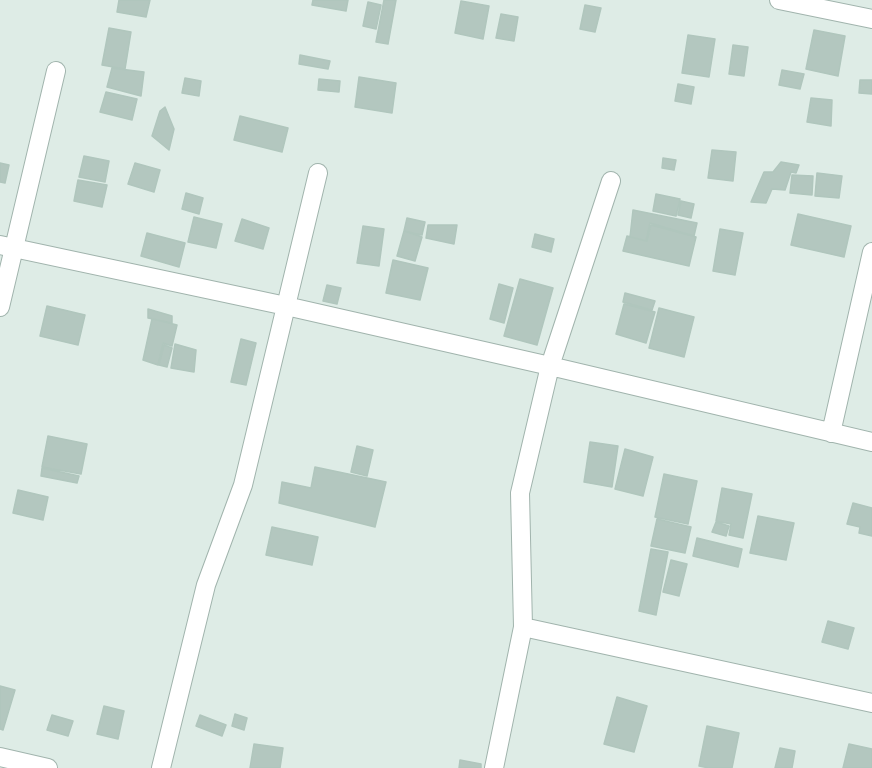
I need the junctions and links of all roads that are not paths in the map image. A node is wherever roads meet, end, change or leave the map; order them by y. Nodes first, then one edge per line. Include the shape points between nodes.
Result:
1 (779, 0) edge
2 (814, 4) edge
3 (872, 19) edge
4 (56, 71) dead end
5 (318, 173) dead end
6 (611, 181) dead end
7 (7, 247) edge
8 (872, 252) edge
9 (286, 306) junction
10 (0, 307) edge
11 (550, 366) junction
12 (831, 433) junction
13 (872, 442) edge
14 (523, 627) junction
15 (872, 703) edge
16 (0, 757) edge
17 (48, 768) edge
18 (161, 768) edge
19 (494, 768) edge

1 - 2 street
2 - 3 street
4 - 7 street
5 - 9 street
6 - 11 street
7 - 9 street
7 - 10 street
8 - 12 street
9 - 11 street
9 - 18 street via 243,485 206,585
11 - 12 street
11 - 14 street via 520,493
12 - 13 street
14 - 15 street
14 - 19 street
16 - 17 street

